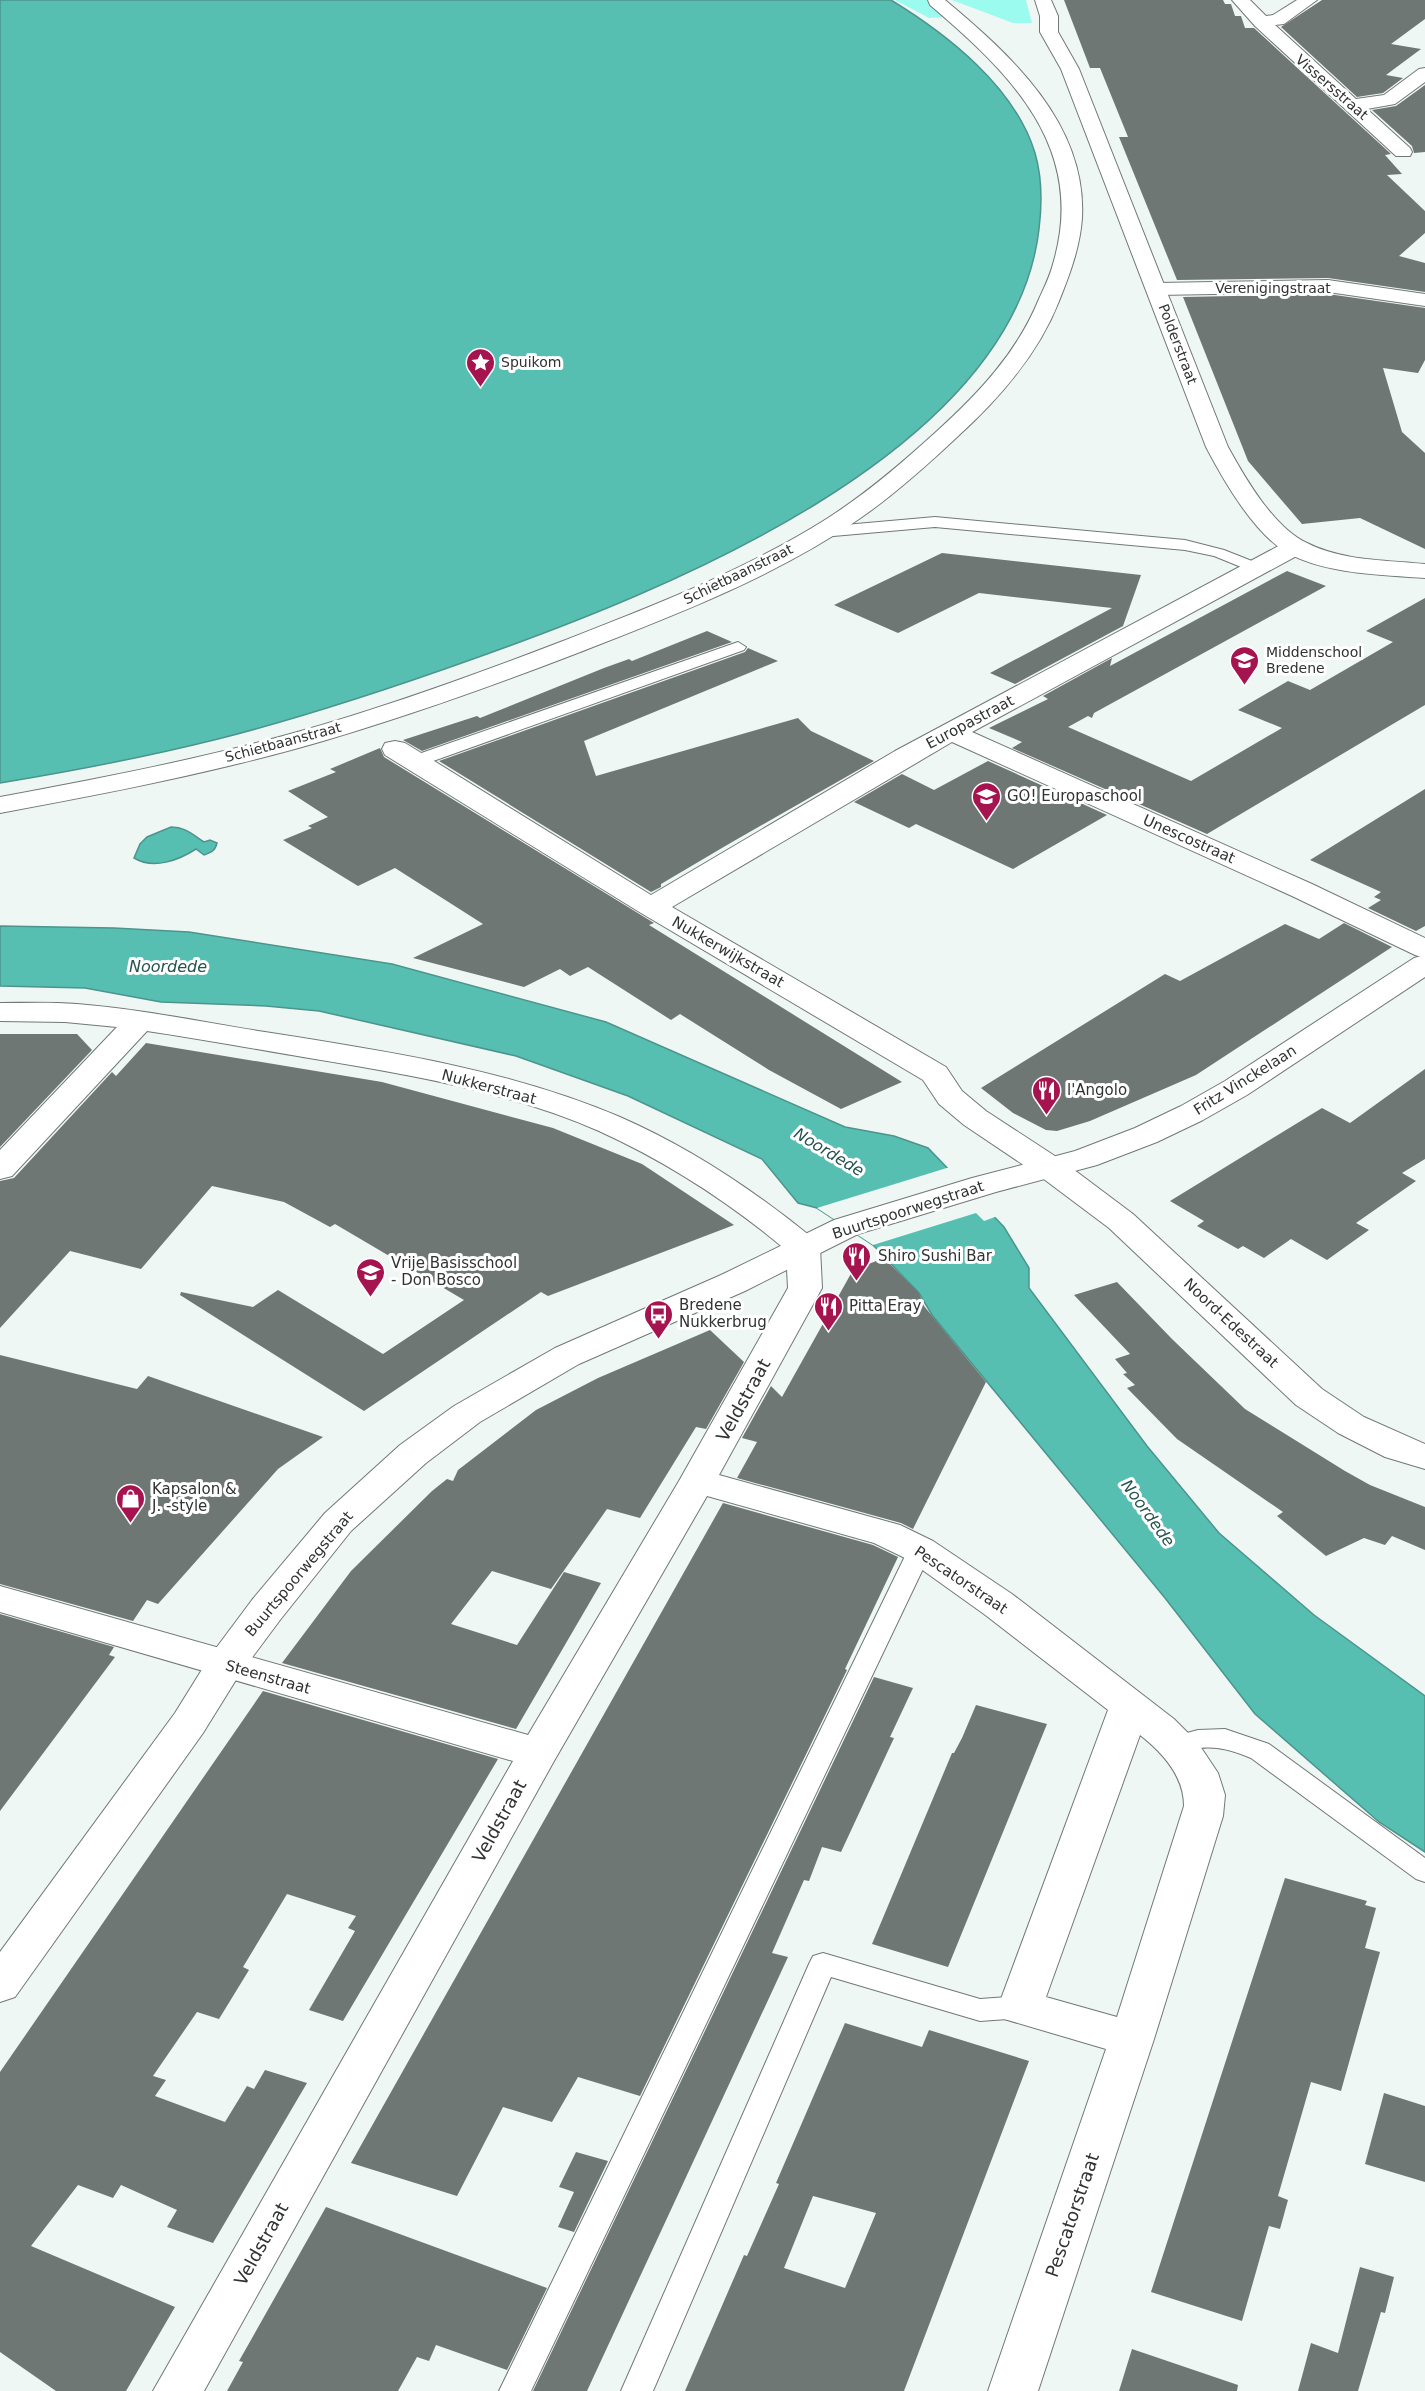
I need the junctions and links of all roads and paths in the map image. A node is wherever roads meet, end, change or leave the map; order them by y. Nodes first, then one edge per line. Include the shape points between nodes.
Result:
1 (1043, 0) edge
2 (1240, 0) edge
3 (1309, 0) edge
4 (936, 1) edge
5 (1261, 21) junction
6 (1421, 80) edge
7 (1353, 105) junction
8 (1385, 135) junction
9 (1417, 138) dead end
10 (1403, 152) dead end
11 (1157, 289) junction
12 (1425, 300) edge
13 (822, 532) junction
14 (1295, 547) junction
15 (1256, 568) junction
16 (1425, 571) edge
17 (738, 647) dead end
18 (951, 732) junction
19 (406, 755) joint
20 (0, 805) edge
21 (651, 907) junction
22 (1425, 949) edge
23 (1425, 964) edge
24 (0, 1012) edge
25 (139, 1022) junction
26 (1049, 1167) junction
27 (0, 1169) edge
28 (803, 1247) junction
29 (1425, 1457) edge
30 (697, 1481) junction
31 (920, 1550) junction
32 (0, 1599) edge
33 (225, 1665) junction
34 (1130, 1706) junction
35 (1177, 1745) junction
36 (538, 1753) junction
37 (1425, 1872) edge
38 (0, 1985) edge
39 (1020, 2007) junction
40 (1132, 2039) junction
41 (178, 2391) edge
42 (515, 2391) edge
43 (637, 2391) edge
44 (1013, 2391) edge

1 - 11 street, Polderstraat via 1049,32 1070,69
2 - 5 street, Vissersstraat
3 - 5 street via 1278,20
4 - 13 street, Schietbaanstraat via 1007,66 1035,97 1055,129 1074,212 1065,263 1032,338 973,411 926,454
5 - 7 street, Vissersstraat
6 - 7 street via 1389,100
7 - 8 street, Vissersstraat
8 - 9 street
8 - 10 street, Vissersstraat
11 - 12 street, Verenigingstraat via 1328,286
11 - 14 street, Polderstraat via 1229,472 1264,519
13 - 15 lane via 935,522 967,524 1185,545
13 - 20 street, Schietbaanstraat via 699,595 511,670 303,738 112,784
14 - 15 street, Europastraat
14 - 16 street, Polderstraat via 1352,563
15 - 18 street, Europastraat
17 - 19 lane
18 - 21 street, Europastraat
18 - 22 street, Unescostraat
19 - 21 street, Nukkerwijkstraat
21 - 26 street, Nukkerwijkstraat via 935,1074 950,1097 967,1111
23 - 26 street, Fritz Vinckelaan via 1192,1113 1116,1148
24 - 25 street, Nukkerstraat via 86,1014
25 - 27 street
25 - 28 street, Nukkerstraat via 409,1067 579,1112 724,1185
26 - 28 street, Buurtspoorwegstraat via 846,1227
26 - 29 street, Noord-Edestraat via 1121,1221 1309,1397 1351,1425
28 - 30 street, Veldstraat via 805,1288
28 - 33 street, Buurtspoorwegstraat via 733,1283 576,1352 467,1414 413,1454 338,1521
30 - 31 street, Pescatorstraat via 887,1534
30 - 36 street, Veldstraat
31 - 34 street, Pescatorstraat via 998,1604
31 - 42 lane
32 - 33 street, Steenstraat
33 - 36 street, Steenstraat
33 - 38 street, Buurtspoorwegstraat via 189,1723
34 - 35 street, Pescatorstraat
34 - 39 street
35 - 37 lane via 1225,1738 1260,1751
35 - 40 street, Pescatorstraat via 1203,1784 1205,1804
36 - 41 street, Veldstraat
39 - 40 street
39 - 43 lane via 980,2010 823,1964
40 - 44 street, Pescatorstraat

